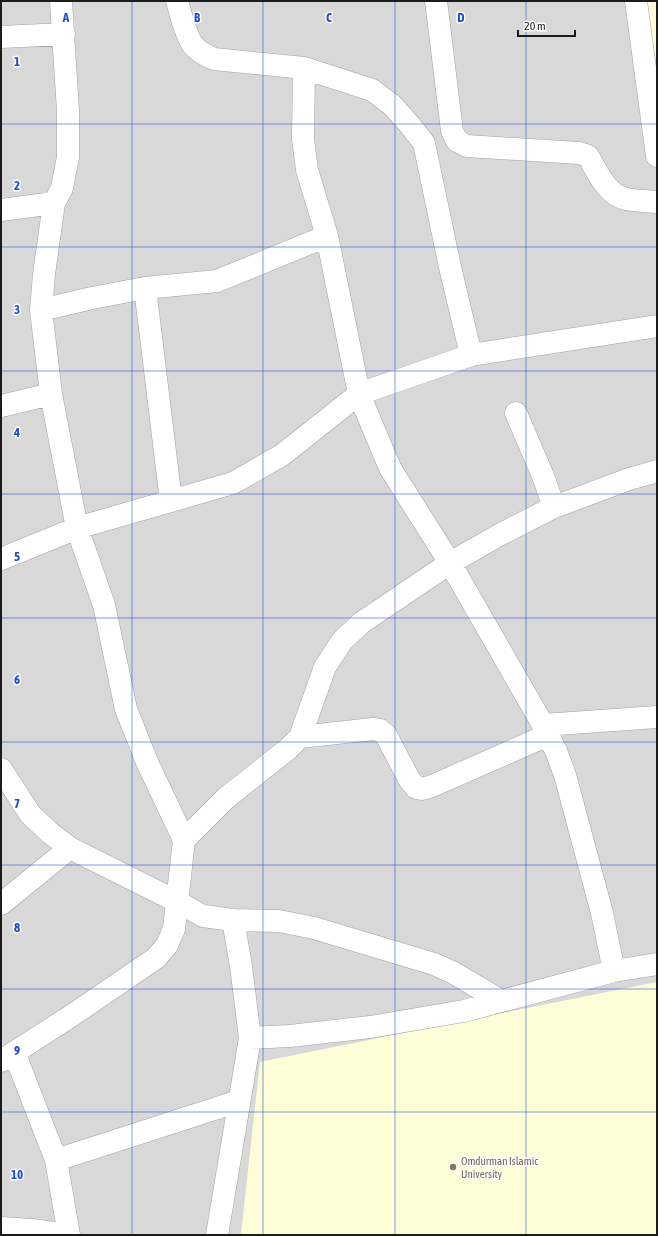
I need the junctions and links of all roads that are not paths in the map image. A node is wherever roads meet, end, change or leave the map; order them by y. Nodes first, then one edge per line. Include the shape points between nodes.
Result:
1 (61, 1) edge
2 (177, 1) edge
3 (436, 1) edge
4 (636, 1) edge
5 (64, 34) junction
6 (1, 37) edge
7 (304, 68) junction
8 (657, 156) edge
9 (657, 202) edge
10 (54, 203) junction
11 (1, 210) edge
12 (327, 236) junction
13 (145, 288) junction
14 (41, 310) junction
15 (657, 326) edge
16 (471, 355) junction
17 (51, 394) junction
18 (359, 394) junction
19 (1, 406) edge
20 (516, 413) dead end
21 (657, 471) edge
22 (171, 501) junction
23 (554, 507) junction
24 (77, 528) junction
25 (1, 559) edge
26 (450, 563) junction
27 (657, 716) edge
28 (546, 730) junction
29 (300, 737) junction
30 (1, 769) edge
31 (184, 840) junction
32 (70, 848) junction
33 (178, 902) junction
34 (1, 904) edge
35 (233, 920) junction
36 (657, 964) edge
37 (614, 971) junction
38 (501, 1001) junction
39 (250, 1038) junction
40 (8, 1057) edge
41 (239, 1101) junction
42 (56, 1160) junction
43 (1, 1228) edge
44 (69, 1235) edge
45 (217, 1235) edge

1 - 5 street
2 - 7 street via 193,46 204,54 214,59
3 - 9 street via 452,131 457,141 467,146 588,156 614,194 625,199
4 - 8 street
5 - 6 street
5 - 10 street via 68,157 62,188
7 - 12 street via 303,139 307,170
7 - 16 street via 372,90 392,105 424,143
10 - 11 street
10 - 14 street
12 - 13 street via 217,281
12 - 18 street
13 - 14 street
13 - 22 street
14 - 17 street
15 - 16 street
16 - 18 street
17 - 19 street
17 - 24 street
18 - 22 street via 282,455 233,483
18 - 26 street via 390,468
20 - 23 street
21 - 23 street
22 - 24 street
23 - 26 street
24 - 25 street
24 - 31 street via 104,605 126,709 147,762
26 - 28 street
26 - 29 street via 361,622 342,641 325,667
27 - 28 street
28 - 29 street via 422,789 416,788 386,735 380,730
28 - 37 street via 565,776 602,913
29 - 31 street via 226,798
30 - 32 street via 30,814
31 - 33 street
32 - 33 street
32 - 34 street
33 - 35 street via 203,916
33 - 40 street via 174,929 167,945 156,958
35 - 38 street via 279,921 376,946 434,964
35 - 39 street
36 - 37 street
37 - 38 street
38 - 39 street via 464,1012 370,1027
39 - 41 street
40 - 42 street
41 - 42 street
41 - 45 street
42 - 44 street
43 - 44 street

